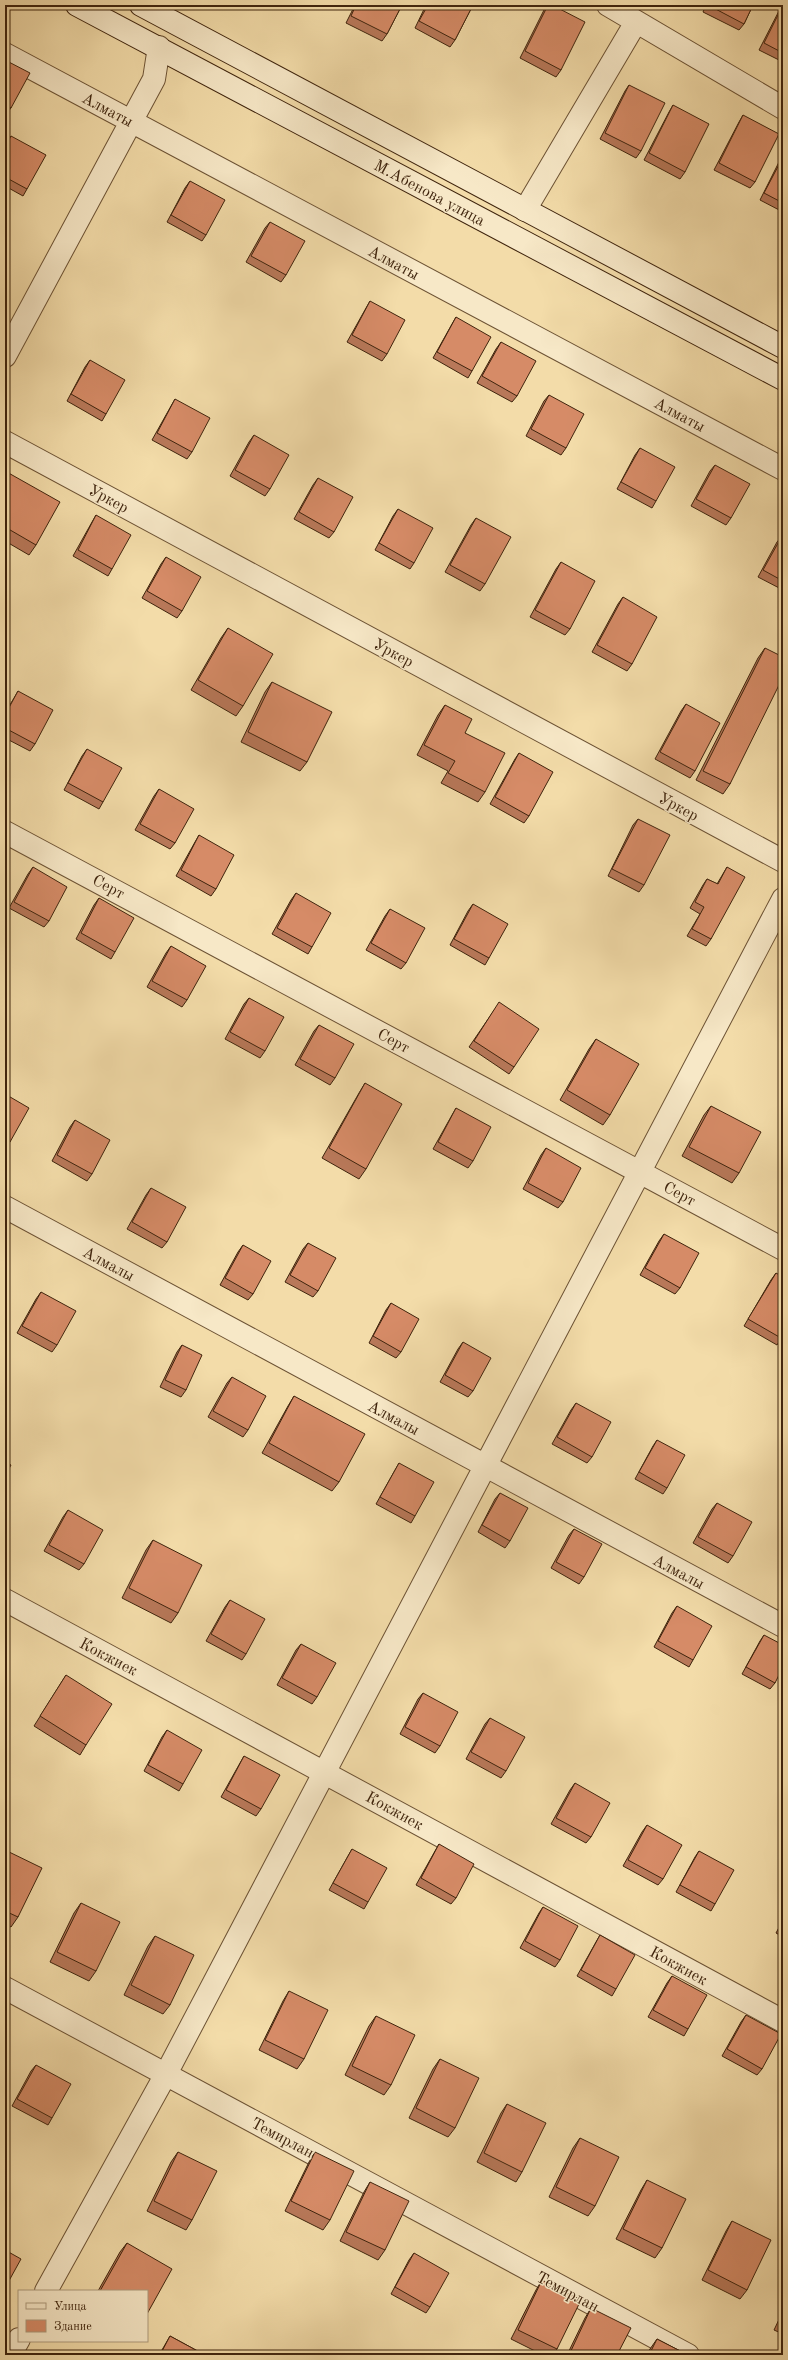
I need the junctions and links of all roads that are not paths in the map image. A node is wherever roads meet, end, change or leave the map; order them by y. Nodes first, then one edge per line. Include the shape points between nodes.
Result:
1 (77, 5) edge
2 (141, 5) edge
3 (608, 5) edge
4 (636, 22) junction
5 (159, 47) junction
6 (5, 54) edge
7 (783, 108) edge
8 (131, 122) junction
9 (525, 210) junction
10 (783, 347) edge
11 (5, 356) edge
12 (783, 379) edge
13 (5, 442) edge
14 (783, 469) edge
15 (5, 832) edge
16 (783, 862) edge
17 (783, 899) edge
18 (640, 1172) junction
19 (5, 1207) edge
20 (783, 1249) edge
21 (485, 1466) junction
22 (5, 1600) edge
23 (783, 1626) edge
24 (325, 1771) junction
25 (5, 1988) edge
26 (783, 2021) edge
27 (166, 2074) junction
28 (47, 2290) edge
29 (18, 2341) edge
30 (10, 2355) edge
31 (688, 2355) edge

1 - 5 street, М.Абенова улица
2 - 9 street, М.Абенова улица
3 - 4 street
4 - 7 street
4 - 9 street
5 - 8 street via 154,79
5 - 12 street, М.Абенова улица
6 - 8 street, Алматы
8 - 11 street
8 - 14 street, Алматы
9 - 10 street, М.Абенова улица
13 - 16 street, Уркер
15 - 18 street, Серт
17 - 18 street
18 - 20 street, Серт
18 - 21 street
19 - 21 street, Алмалы
21 - 23 street, Алмалы
21 - 24 street
22 - 24 street, Кокжиек
24 - 26 street, Кокжиек
24 - 27 street
25 - 27 street, Темирлан
27 - 28 street
27 - 31 street, Темирлан
29 - 30 street

